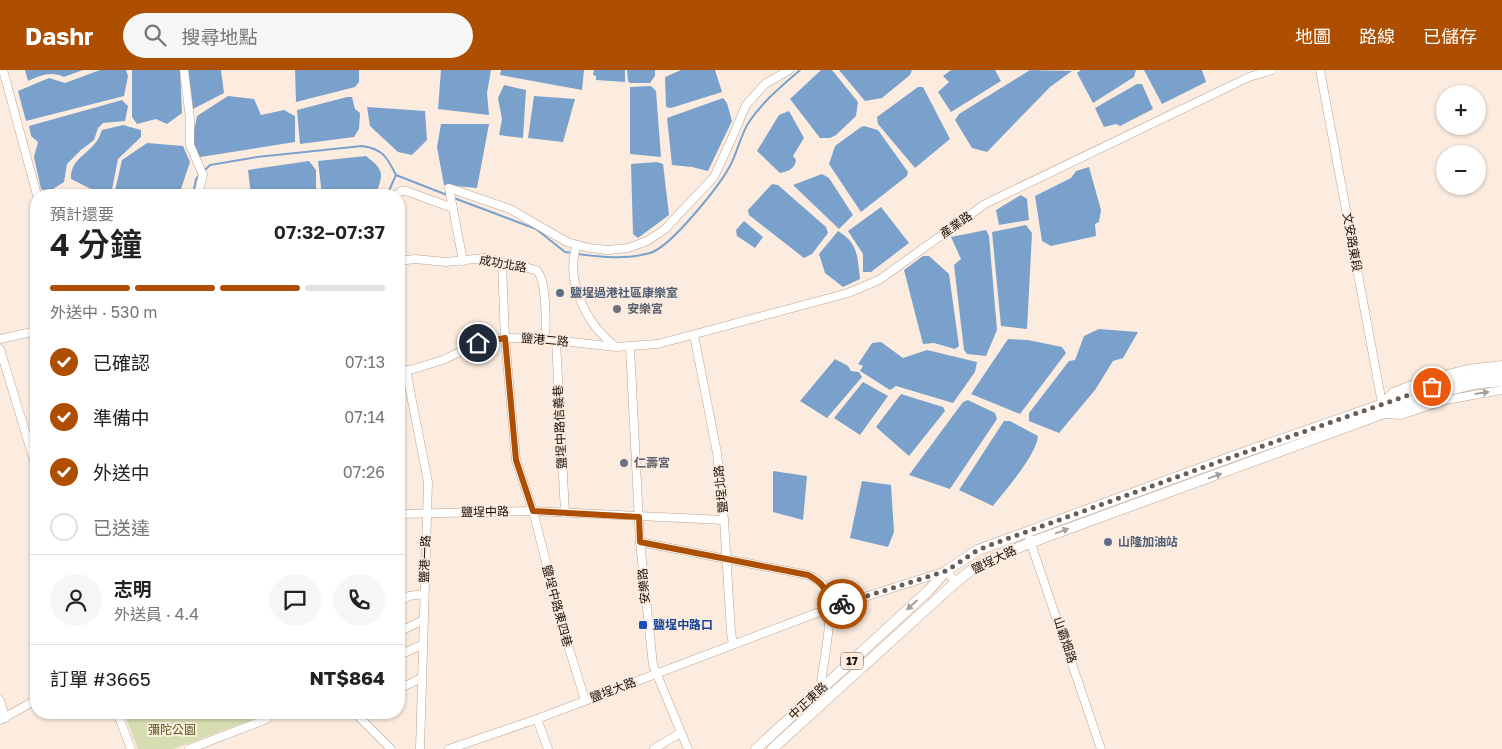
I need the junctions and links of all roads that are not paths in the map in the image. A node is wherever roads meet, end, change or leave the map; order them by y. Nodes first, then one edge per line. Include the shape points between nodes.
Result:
1 (3, 70) edge
2 (184, 70) edge
3 (789, 70) edge
4 (1272, 70) edge
5 (1320, 70) edge
6 (35, 189) edge
7 (200, 189) edge
8 (405, 191) edge
9 (452, 205) junction
10 (576, 247) junction
11 (405, 260) edge
12 (463, 261) junction
13 (502, 263) junction
14 (30, 332) edge
15 (694, 335) junction
16 (505, 338) junction
17 (0, 339) edge
18 (545, 340) junction
19 (556, 341) junction
20 (616, 347) junction
21 (630, 347) junction
22 (0, 349) edge
23 (1502, 365) edge
24 (405, 370) edge
25 (1502, 372) edge
26 (405, 378) edge
27 (1502, 381) edge
28 (1502, 390) edge
29 (1383, 409) junction
30 (30, 447) edge
31 (1119, 499) junction
32 (1122, 509) junction
33 (533, 511) junction
34 (565, 513) junction
35 (405, 514) edge
36 (427, 514) junction
37 (639, 517) junction
38 (724, 520) junction
39 (1025, 532) junction
40 (640, 542) junction
41 (1032, 542) junction
42 (726, 558) junction
43 (946, 571) junction
44 (956, 582) junction
45 (424, 594) junction
46 (405, 598) edge
47 (830, 608) junction
48 (423, 620) junction
49 (405, 629) edge
50 (733, 644) junction
51 (422, 645) junction
52 (405, 652) edge
53 (656, 674) junction
54 (421, 678) junction
55 (405, 686) edge
56 (820, 689) junction
57 (0, 700) edge
58 (585, 700) junction
59 (30, 703) edge
60 (537, 718) junction
61 (2, 719) edge
62 (120, 719) edge
63 (267, 719) dead end
64 (361, 719) edge
65 (680, 733) junction
66 (131, 749) edge
67 (189, 749) edge
68 (391, 749) edge
69 (420, 749) edge
70 (448, 749) edge
71 (548, 749) edge
72 (654, 749) edge
73 (688, 749) edge
74 (756, 749) edge
75 (772, 749) edge
76 (1101, 749) edge

1 - 6 street
2 - 7 street via 190,145 203,175
3 - 10 street via 765,84 746,105 714,177 664,230 628,248
4 - 15 street, 產業路 via 1249,77 985,204 865,287
5 - 29 street, 文安路東段
8 - 9 street
9 - 10 street via 449,188 510,209
9 - 12 street
10 - 20 street via 573,260 586,316 601,336
11 - 12 street, 成功北路
12 - 13 street, 成功北路 via 484,258
13 - 16 street, 鹽埕中路東四巷
13 - 18 street, 成功北路 via 539,271 546,310
14 - 17 street
15 - 21 street, 產業路
15 - 38 street, 鹽埕北路 via 714,430
16 - 18 street, 鹽港二路
16 - 24 street, 鹽港二路 via 478,343 443,360
16 - 33 street, 鹽埕中路東四巷 via 516,460
18 - 19 street, 鹽港二路
19 - 20 street, 鹽港二路
19 - 34 street, 鹽埕中路信義巷
20 - 21 street, 鹽港二路
21 - 37 street, 安樂路
22 - 30 street
23 - 29 street via 1467,369 1425,380 1393,392
25 - 29 main road, 鹽埕大路 / 17 via 1449,381
26 - 36 street, 鹽港一路 via 425,459
27 - 29 main road, 鹽埕大路 / 17 via 1473,384
29 -> 28 street via 1401,415 1446,400
29 - 31 main road, 鹽埕大路 / 17
32 -> 29 main road, 鹽埕大路 / 17
31 - 32 main road
31 - 39 main road, 鹽埕大路 / 17
41 -> 32 main road, 鹽埕大路 / 17
33 - 34 street, 鹽埕中路
33 - 36 street, 鹽埕中路
33 - 58 street, 鹽埕中路東四巷
34 - 37 street, 鹽埕中路
35 - 36 street, 鹽埕中路
36 - 45 street, 鹽港一路
37 - 38 street, 鹽埕中路
37 - 40 street, 安樂路
38 - 42 street, 鹽埕北路
39 - 41 street, 山霸畑路
39 - 43 main road, 鹽埕大路 / 17 via 978,550
40 - 42 street
40 - 53 street, 安樂路
41 - 44 main road, 鹽埕大路 / 17 via 978,565
41 - 76 street, 山霸畑路
42 - 47 street via 808,575 827,590
42 - 50 street, 鹽埕北路
43 - 44 street
43 - 47 street, 鹽埕大路
43 -> 56 main road, 中正東路 / 17
44 - 75 main road, 中正東路 / 17
45 - 46 street
45 - 48 street, 鹽港一路
47 - 50 street, 鹽埕大路
47 - 56 street
48 - 49 street
48 - 51 street, 鹽港一路
50 - 53 street, 鹽埕大路
51 - 52 street
51 - 54 street, 鹽港一路
53 - 58 street, 鹽埕大路
53 - 65 street, 安樂路
54 - 55 street
54 - 69 street, 鹽港一路
56 - 74 main road, 中正東路 / 17
57 - 61 street
58 - 60 street, 鹽埕大路
59 - 61 street
60 - 70 street, 鹽埕大路
60 - 71 street
62 - 66 street
63 - 67 street
64 - 68 street
65 - 72 street
65 - 73 street, 安樂路

